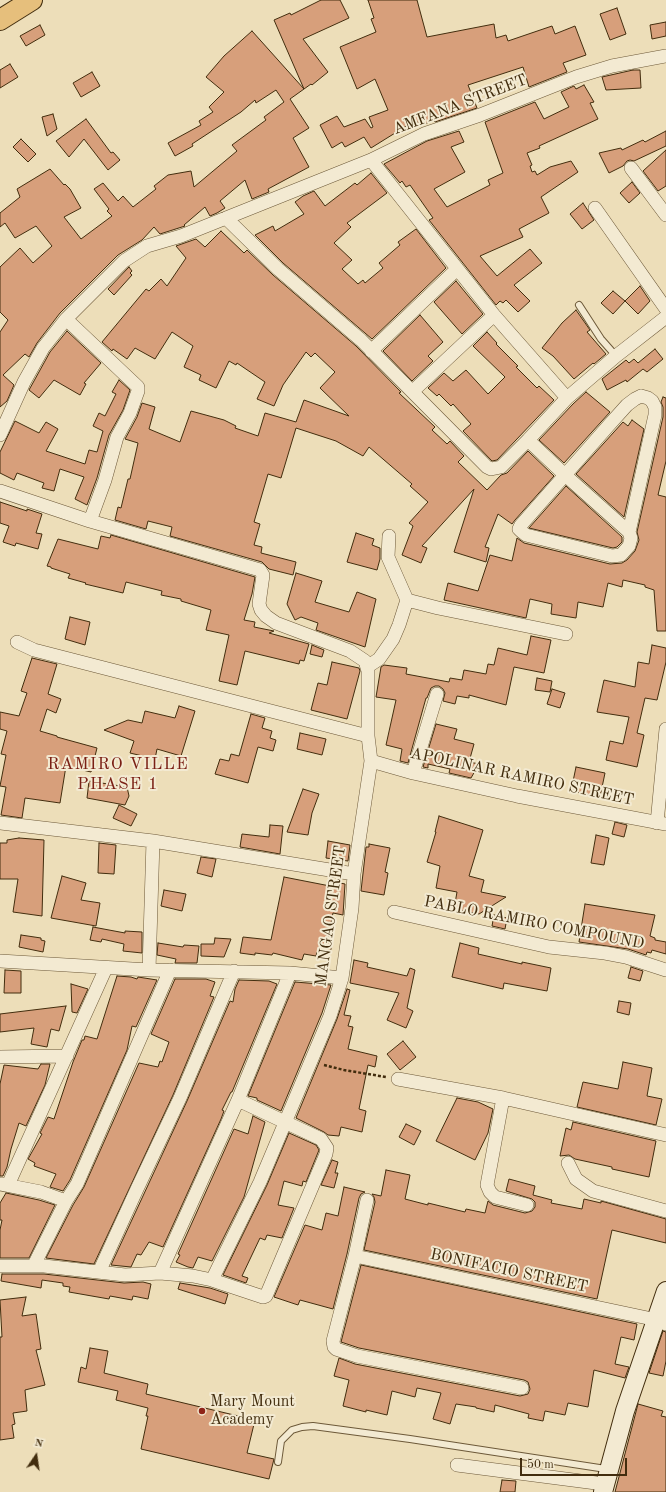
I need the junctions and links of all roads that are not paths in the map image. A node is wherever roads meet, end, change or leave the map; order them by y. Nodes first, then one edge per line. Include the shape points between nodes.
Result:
1 (32, 0) edge
2 (0, 20) edge
3 (666, 56) edge
4 (371, 160) junction
5 (631, 168) dead end
6 (595, 208) dead end
7 (666, 216) edge
8 (226, 218) junction
9 (457, 269) junction
10 (579, 305) dead end
11 (666, 309) edge
12 (494, 315) junction
13 (666, 317) edge
14 (66, 319) junction
15 (371, 350) junction
16 (616, 356) junction
17 (413, 391) junction
18 (567, 398) junction
19 (0, 435) edge
20 (528, 440) junction
21 (565, 475) junction
22 (0, 491) edge
23 (90, 521) junction
24 (629, 532) junction
25 (389, 536) dead end
26 (407, 600) junction
27 (566, 634) dead end
28 (17, 642) dead end
29 (368, 667) junction
30 (437, 694) dead end
31 (666, 729) edge
32 (368, 736) junction
33 (371, 761) junction
34 (413, 773) junction
35 (0, 823) edge
36 (662, 824) edge
37 (153, 841) junction
38 (354, 874) junction
39 (394, 912) dead end
40 (0, 961) edge
41 (106, 968) junction
42 (149, 970) junction
43 (170, 970) junction
44 (666, 970) edge
45 (234, 971) junction
46 (290, 973) junction
47 (342, 978) junction
48 (67, 1056) junction
49 (0, 1057) edge
50 (398, 1079) road end
51 (503, 1098) junction
52 (238, 1100) junction
53 (285, 1121) junction
54 (666, 1135) edge
55 (568, 1163) dead end
56 (4, 1185) edge
57 (367, 1200) dead end
58 (66, 1201) junction
59 (527, 1205) dead end
60 (666, 1211) edge
61 (355, 1256) junction
62 (34, 1265) junction
63 (0, 1266) edge
64 (99, 1272) junction
65 (160, 1273) junction
66 (212, 1280) junction
67 (666, 1291) edge
68 (661, 1322) edge
69 (522, 1388) dead end
70 (278, 1462) dead end
71 (457, 1465) dead end
72 (605, 1482) edge

1 - 2 main road
3 - 4 street, AMFANA STREET via 612,66 576,77 424,134
4 - 8 street, AMFANA STREET
4 - 9 street
5 - 7 street
6 - 11 street
8 - 14 street, AMFANA STREET via 147,246 124,261
8 - 15 street via 278,269
9 - 12 street
9 - 15 street
10 - 16 lane via 601,339
12 - 17 street
12 - 18 street
13 - 16 street
14 - 19 street, AMFANA STREET via 44,348 24,382
14 - 23 street via 138,387 130,413 117,437
15 - 17 street
16 - 18 street
17 - 20 street via 491,469 501,467
18 - 20 street
20 - 21 street
21 - 24 street
21 - 24 street via 521,525 521,531 612,556 621,555 629,546
21 - 24 street via 627,405 641,396 652,401 655,407 654,415
22 - 23 street
23 - 29 street via 260,570 263,575 259,604 266,616 276,623 350,651 365,661
25 - 26 street via 388,557
26 - 27 street
26 - 29 street via 393,639 379,659
28 - 32 street via 34,650
29 - 32 street, MANGAO STREET
30 - 34 street
31 - 36 street
32 - 33 street, MANGAO STREET
33 - 34 street, APOLINAR RAMIRO STREET
33 - 38 street, MANGAO STREET
34 - 36 street, APOLINAR RAMIRO STREET
35 - 37 street
37 - 38 street
37 - 42 street
38 - 47 street, MANGAO STREET
39 - 44 street, PABLO RAMIRO COMPOUND via 549,947 626,957
40 - 41 street
41 - 42 street
41 - 48 street
42 - 43 street
43 - 45 street
43 - 58 street via 77,1184
45 - 46 street
45 - 64 street via 180,1098
46 - 47 street
46 - 52 street
47 - 53 street, MANGAO STREET via 330,1016
48 - 49 street
48 - 56 street
50 - 51 street
51 - 54 street
51 - 59 street via 487,1185 495,1197
52 - 53 street
52 - 65 street
53 - 66 street, MANGAO STREET via 260,1182
53 - 66 street via 321,1139 327,1148 266,1296
55 - 60 street via 576,1179 593,1191
56 - 58 street via 41,1192
57 - 61 street
58 - 62 street
61 - 68 street, BONIFACIO STREET
61 - 69 street via 333,1341 336,1349 357,1356
62 - 63 street
62 - 64 street
64 - 65 street via 125,1275
65 - 66 street
67 - 68 street
68 - 72 street via 625,1411
70 - 72 lane via 281,1441 292,1430 313,1426 402,1437
71 - 72 street

